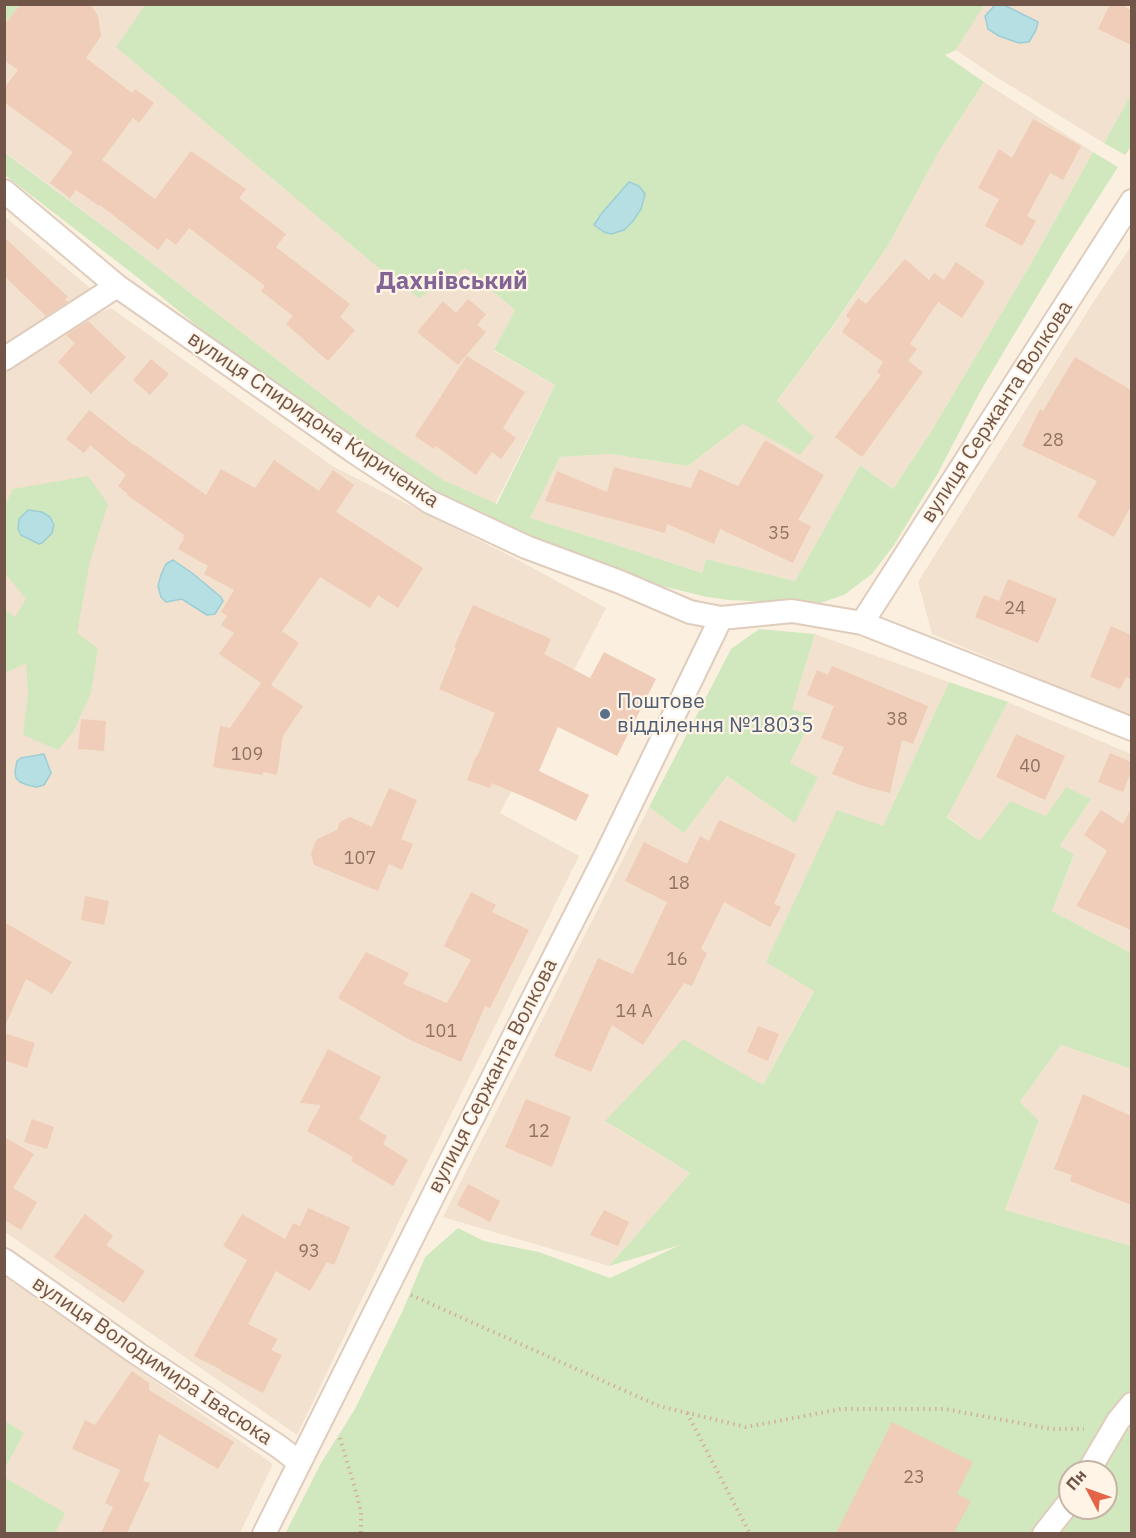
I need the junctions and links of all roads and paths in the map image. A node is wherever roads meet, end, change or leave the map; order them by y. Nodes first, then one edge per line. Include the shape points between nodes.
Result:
1 (4, 191) edge
2 (1131, 201) edge
3 (117, 286) junction
4 (4, 359) edge
5 (721, 618) junction
6 (862, 623) junction
7 (1131, 729) edge
8 (4, 1260) edge
9 (388, 1285) junction
10 (330, 1401) junction
11 (1131, 1404) edge
12 (686, 1413) junction
13 (1113, 1429) junction
14 (1095, 1460) edge
15 (299, 1462) junction
16 (1058, 1516) edge
17 (264, 1533) edge
18 (361, 1533) edge
19 (750, 1533) edge
20 (1044, 1533) edge

1 - 3 street, вулиця Спиридона Кириченка
2 - 6 street, вулиця Сержанта Волкова
3 - 4 street
3 - 5 street, вулиця Спиридона Кириченка via 430,502 526,547 690,612
5 - 6 street, вулиця Спиридона Кириченка via 792,611
5 - 9 street, вулиця Сержанта Волкова
6 - 7 street, вулиця Спиридона Кириченка
8 - 15 street, вулиця Володимира Івасюка
9 - 10 street, вулиця Сержанта Волкова
9 - 12 path via 659,1406
10 - 15 street, вулиця Сержанта Волкова
10 - 18 path via 361,1512
11 - 13 street
12 - 13 path via 746,1427 841,1409 945,1409 1051,1429
12 - 19 path
13 - 14 street
15 - 17 street, вулиця Сержанта Волкова
16 - 20 street

